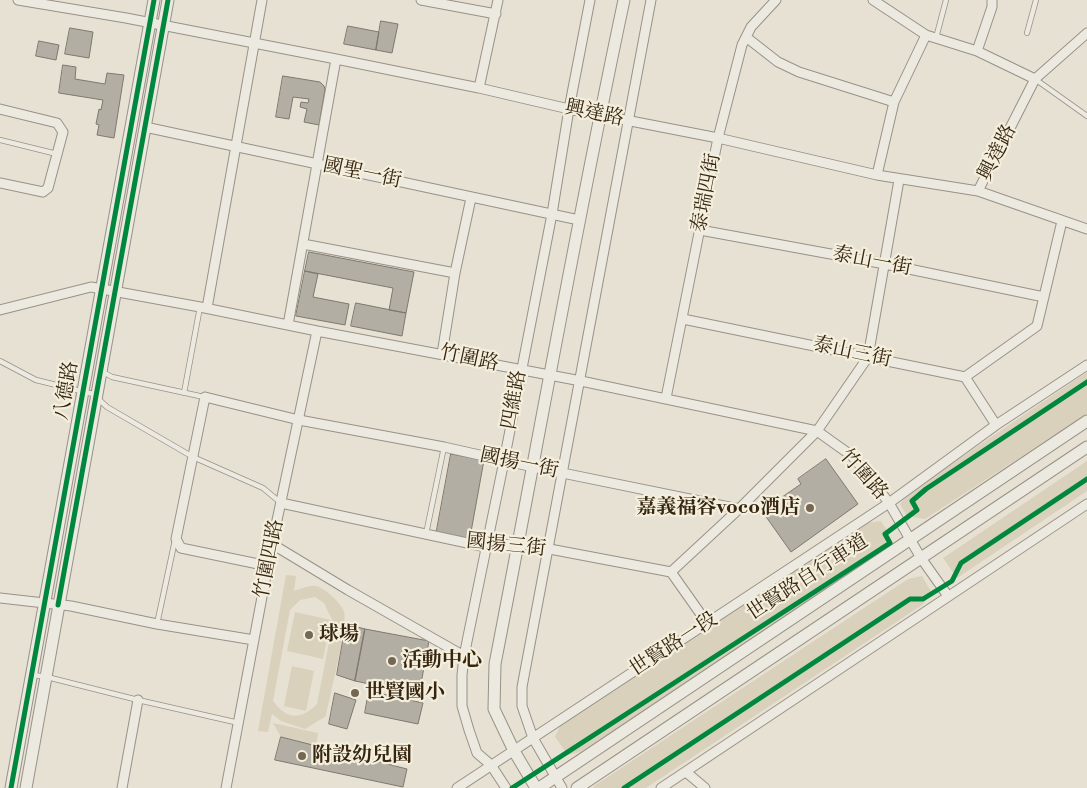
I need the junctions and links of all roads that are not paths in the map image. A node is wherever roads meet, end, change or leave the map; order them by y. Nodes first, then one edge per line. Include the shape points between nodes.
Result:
1 (18, 0) edge
2 (154, 0) edge
3 (168, 0) edge
4 (262, 0) edge
5 (421, 0) edge
6 (498, 0) edge
7 (590, 0) edge
8 (624, 0) edge
9 (651, 0) edge
10 (776, 0) edge
11 (873, 0) edge
12 (946, 0) edge
13 (992, 0) edge
14 (1036, 0) edge
15 (496, 14) junction
16 (150, 23) junction
17 (164, 25) junction
18 (1027, 33) dead end
19 (1087, 33) edge
20 (931, 36) junction
21 (746, 37) junction
22 (254, 44) junction
23 (977, 51) junction
24 (336, 59) junction
25 (1035, 79) junction
26 (479, 88) junction
27 (894, 102) junction
28 (0, 109) edge
29 (569, 109) junction
30 (599, 115) junction
31 (1087, 116) edge
32 (628, 121) junction
33 (145, 127) junction
34 (718, 138) junction
35 (0, 140) edge
36 (236, 146) junction
37 (58, 154) junction
38 (318, 164) junction
39 (877, 175) junction
40 (899, 180) junction
41 (0, 183) edge
42 (978, 191) junction
43 (471, 198) junction
44 (552, 214) junction
45 (579, 220) junction
46 (1062, 221) junction
47 (1087, 229) edge
48 (700, 230) junction
49 (303, 244) junction
50 (885, 264) junction
51 (455, 273) junction
52 (101, 289) junction
53 (115, 291) junction
54 (1044, 297) junction
55 (203, 308) junction
56 (0, 310) edge
57 (683, 319) junction
58 (288, 325) junction
59 (317, 331) junction
60 (442, 354) junction
61 (868, 357) junction
62 (0, 361) edge
63 (1087, 364) edge
64 (521, 370) junction
65 (102, 372) junction
66 (550, 376) junction
67 (965, 377) junction
68 (581, 381) junction
69 (83, 391) junction
70 (184, 393) junction
71 (205, 397) junction
72 (666, 398) junction
73 (97, 399) junction
74 (299, 420) junction
75 (1087, 421) edge
76 (996, 424) junction
77 (817, 431) junction
78 (444, 447) junction
79 (1087, 447) edge
80 (193, 457) junction
81 (504, 461) junction
82 (533, 467) junction
83 (562, 473) junction
84 (281, 503) junction
85 (889, 503) junction
86 (1087, 504) edge
87 (739, 509) junction
88 (426, 534) junction
89 (176, 539) junction
90 (910, 539) junction
91 (518, 543) junction
92 (272, 544) junction
93 (486, 546) junction
94 (549, 550) junction
95 (921, 558) junction
96 (268, 566) junction
97 (671, 572) junction
98 (948, 596) junction
99 (0, 598) edge
100 (45, 604) junction
101 (58, 605) junction
102 (707, 623) junction
103 (157, 624) junction
104 (254, 640) junction
105 (464, 656) junction
106 (32, 675) junction
107 (47, 677) junction
108 (138, 700) junction
109 (239, 723) junction
110 (533, 738) junction
111 (514, 751) junction
112 (491, 765) junction
113 (686, 772) junction
114 (555, 777) junction
115 (11, 788) edge
116 (26, 788) edge
117 (122, 788) edge
118 (226, 788) edge
119 (457, 788) edge
120 (506, 788) edge
121 (538, 788) edge
122 (562, 788) edge
123 (577, 788) edge
124 (661, 788) edge
125 (705, 788) edge

1 - 16 street, 興達路
2 - 16 street, 八德路
3 - 17 street, 八德路
4 - 22 street
5 - 15 street
6 - 15 street
7 - 29 street, 四維路
8 - 30 street, 四維路
9 - 32 street
10 - 21 street, 泰瑞四街
11 - 20 street
12 - 20 lane
13 - 23 street
14 - 18 lane
15 - 26 street
16 - 17 street, 興達路
16 - 52 street, 八德路
17 - 22 street, 興達路
17 - 33 street, 八德路
19 - 25 street, 興達路
20 - 23 street
20 - 27 street
21 - 27 street via 778,62 799,72
21 - 34 street, 泰瑞四街
22 - 24 street, 興達路
22 - 36 street
23 - 25 street
24 - 26 street, 興達路
24 - 38 street
25 - 31 lane
25 - 42 street, 興達路
26 - 29 street, 興達路
27 - 39 street
28 - 37 street via 57,123 63,132
29 - 30 street, 興達路
29 - 44 street, 四維路
30 - 32 street, 興達路
30 - 45 street, 四維路
32 - 34 street, 興達路
32 - 68 street
33 - 36 street, 國聖一街
33 - 53 street, 八德路
34 - 39 street, 興達路
34 - 48 street, 泰瑞四街
35 - 37 lane
36 - 38 street, 國聖一街
36 - 55 street
37 - 41 street via 51,182 43,192
38 - 43 street, 國聖一街
38 - 49 street
39 - 40 street, 興達路
40 - 42 street, 興達路
40 - 50 street
42 - 46 street
43 - 44 street, 國聖一街
43 - 51 street
44 - 45 street, 國聖一街
44 - 64 street, 四維路
45 - 66 street, 四維路
46 - 47 street
46 - 54 street
48 - 50 street, 泰山一街
48 - 57 street, 泰瑞四街
49 - 51 street
49 - 58 street
50 - 54 street, 泰山一街
50 - 61 street
51 - 60 street
52 - 53 street, 竹圍路
52 - 56 street, 竹圍路 via 91,287
52 - 69 street, 八德路
53 - 55 street, 竹圍路
53 - 65 street, 八德路
54 - 67 street via 1037,326
55 - 58 street, 竹圍路
55 - 70 lane
57 - 61 street, 泰山三街
57 - 72 street, 泰瑞四街
58 - 59 street, 竹圍路
59 - 60 street, 竹圍路
59 - 74 street, 竹圍四路
60 - 64 street, 竹圍路
61 - 67 street, 泰山三街
61 - 77 street
62 - 69 lane via 36,380
63 - 76 street, 世賢路一段
64 - 66 street, 竹圍路
64 - 81 street, 四維路
65 - 70 lane
65 - 73 street, 八德路
66 - 68 street, 竹圍路
66 - 82 street, 四維路
67 - 76 street
68 - 72 street, 竹圍路
68 - 83 street
69 - 73 lane
69 - 100 street, 八德路
70 - 71 lane
71 - 74 street, 國揚一街
71 - 80 street
72 - 77 street, 竹圍路
73 - 80 lane
73 - 101 street, 八德路
74 - 78 street, 國揚一街
74 - 84 street, 竹圍四路
75 - 90 street
76 - 85 street, 世賢路一段
77 - 85 street, 竹圍路 via 852,456
77 - 87 street
78 - 81 street, 國揚一街
78 - 88 lane
79 - 95 street
80 - 84 lane via 263,488
80 - 89 street
81 - 82 street, 國揚一街
81 - 93 street, 四維路
82 - 83 street, 國揚一街
82 - 91 street, 四維路
83 - 87 street, 國揚一街
83 - 94 street
84 - 88 street, 國揚三街
84 - 92 street, 竹圍四路
85 - 90 street, 竹圍路
85 - 102 street, 世賢路一段
86 - 98 street
87 - 97 street
88 - 93 street, 國揚三街
89 - 96 street via 181,548
89 - 103 lane
90 - 95 street, 竹圍路
90 - 114 street
91 - 93 street, 國揚三街
91 - 94 street, 國揚三街
91 - 111 street, 四維路 via 494,664 494,709
92 - 96 street, 竹圍四路
92 - 105 street
93 - 105 street, 四維路
94 - 97 street, 國揚三街
94 - 110 street via 522,687 522,706
95 - 98 street, 竹圍路
95 - 123 street
96 - 104 street, 竹圍四路
97 - 102 street
98 - 113 street
99 - 100 street
100 - 101 street
100 - 106 street, 八德路
101 - 103 street
101 - 107 street, 八德路
102 - 110 street, 世賢路一段
103 - 104 street
104 - 109 street, 竹圍四路
105 - 112 street, 四維路 via 462,706 477,753
106 - 107 lane
106 - 115 street, 八德路
107 - 108 lane
107 - 116 street, 八德路
108 - 109 lane
108 - 117 street
109 - 118 street, 竹圍四路
110 - 111 street, 世賢路一段
110 - 114 street
111 - 112 street, 世賢路一段
111 - 121 street, 四維路
112 - 119 street, 世賢路一段
112 - 120 street, 四維路
113 - 124 street
113 - 125 street
114 - 121 street
114 - 122 street

